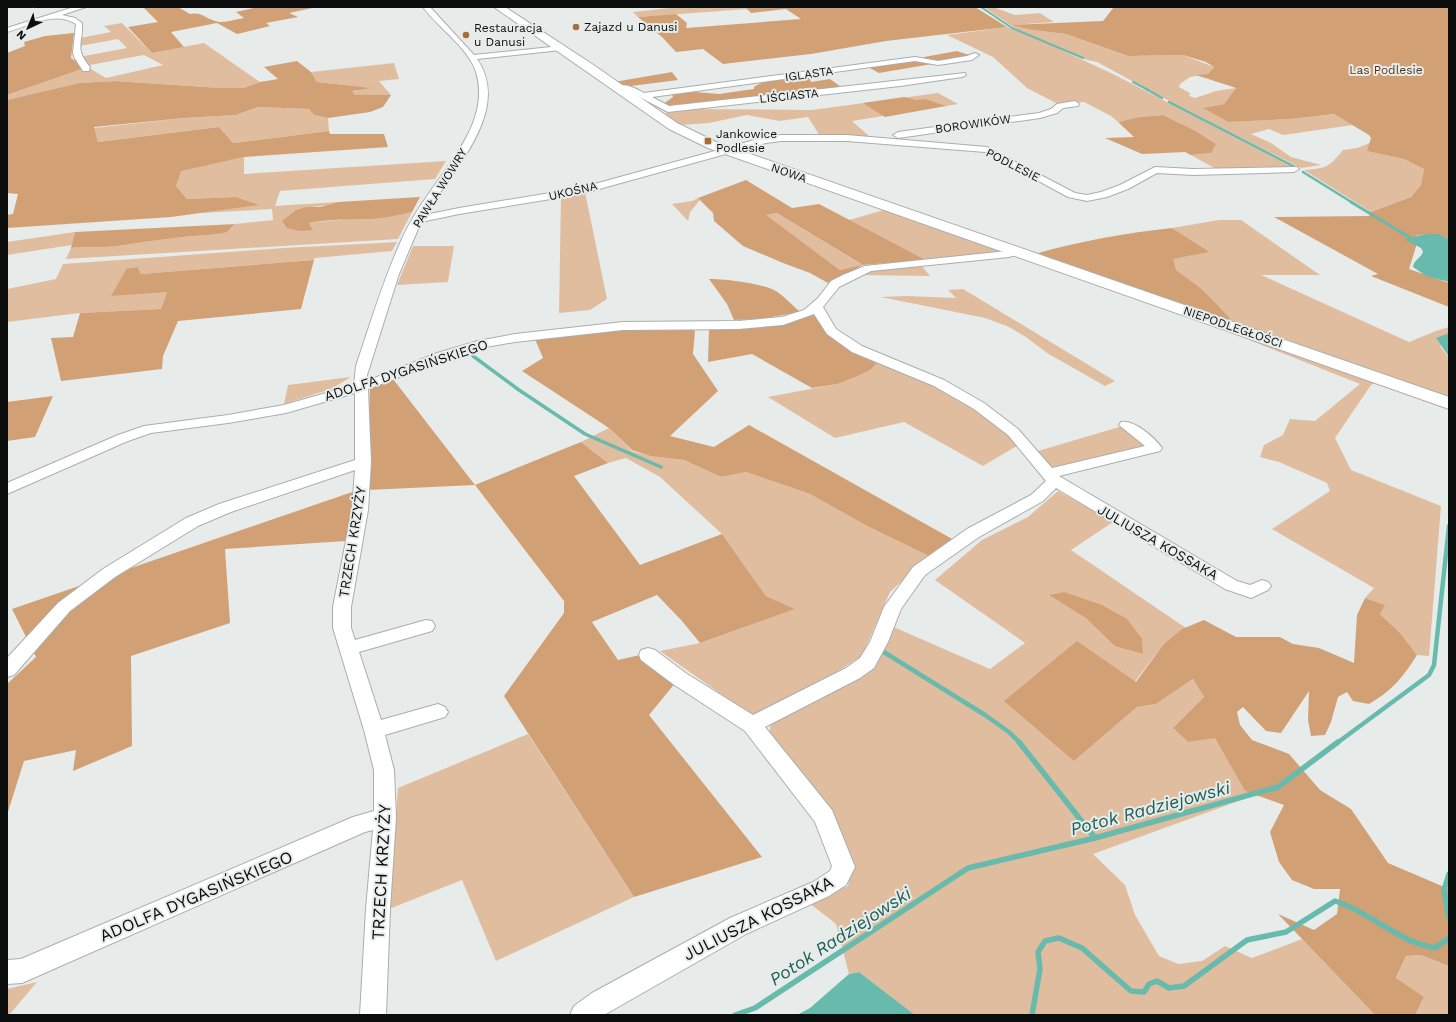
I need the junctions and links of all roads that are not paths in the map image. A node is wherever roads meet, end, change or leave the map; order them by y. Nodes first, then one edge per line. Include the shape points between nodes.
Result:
1 (83, 7) edge
2 (426, 7) edge
3 (499, 7) edge
4 (66, 8) edge
5 (53, 15) junction
6 (7, 30) edge
7 (561, 48) junction
8 (975, 55) dead end
9 (473, 57) junction
10 (86, 69) dead end
11 (962, 75) dead end
12 (619, 88) junction
13 (642, 96) junction
14 (1075, 104) dead end
15 (868, 139) junction
16 (987, 150) junction
17 (726, 151) junction
18 (1024, 158) dead end
19 (1294, 170) dead end
20 (418, 220) junction
21 (1016, 251) junction
22 (816, 306) junction
23 (361, 386) junction
24 (1443, 401) edge
25 (1126, 425) dead end
26 (363, 462) junction
27 (1051, 478) junction
28 (7, 489) edge
29 (1262, 586) dead end
30 (426, 626) dead end
31 (348, 650) junction
32 (648, 655) dead end
33 (7, 670) edge
34 (438, 712) dead end
35 (752, 725) junction
36 (374, 730) junction
37 (385, 818) junction
38 (7, 972) edge
39 (373, 1015) edge
40 (583, 1015) edge

1 - 4 street
2 - 9 street, PAWŁA WOWRY
3 - 7 street, NOWA
4 - 5 street
5 - 6 street
5 - 10 street via 73,18 79,23 76,51
7 - 9 street
7 - 12 street, NOWA
8 - 13 street, IGLASTA via 938,63 908,60
9 - 20 street, PAWŁA WOWRY via 480,73 483,92 479,123
11 - 13 street, LIŚCIASTA via 674,109 668,109
12 - 13 street, LIŚCIASTA via 628,88
12 - 17 street, NOWA via 682,131
14 - 15 street, BOROWIKÓW via 1060,106 1054,111 1040,115
15 - 16 street, PODLESIE
15 - 17 street, PODLESIE via 781,138
16 - 18 street
16 - 19 street, PODLESIE via 1072,195 1087,198 1118,190 1155,170
17 - 20 street, UKOŚNA via 581,190
17 - 21 street, NOWA
20 - 23 street, PAWŁA WOWRY via 401,254 380,310 360,378
21 - 22 street, ADOLFA DYGASIŃSKIEGO via 1009,254 869,268 836,284
21 - 24 street, NIEPODLEGŁOŚCI
22 - 23 street, ADOLFA DYGASIŃSKIEGO via 808,313 783,321 738,325 623,326 515,338 448,354
22 - 27 street, JULIUSZA KOSSAKA via 831,331 857,349 939,383 979,406 1013,432
23 - 26 street, TRZECH KRZYŻY
23 - 28 street, ADOLFA DYGASIŃSKIEGO via 286,409 149,429 122,438
25 - 27 street via 1155,448
26 - 31 street, TRZECH KRZYŻY via 359,515 342,607 342,628
26 - 33 street via 225,508 192,522 109,573 64,607
27 - 29 street, JULIUSZA KOSSAKA via 1231,585 1251,592
27 - 35 street via 1037,498 973,533 919,571 894,607 867,663 853,674
30 - 31 street
31 - 36 street, TRZECH KRZYŻY
32 - 35 street, JULIUSZA KOSSAKA via 680,679
34 - 36 street
35 - 40 street, JULIUSZA KOSSAKA via 824,817 844,868 838,878 821,889 738,926
36 - 37 street, TRZECH KRZYŻY via 384,770
37 - 38 street, ADOLFA DYGASIŃSKIEGO via 361,824 22,971
37 - 39 street, TRZECH KRZYŻY

